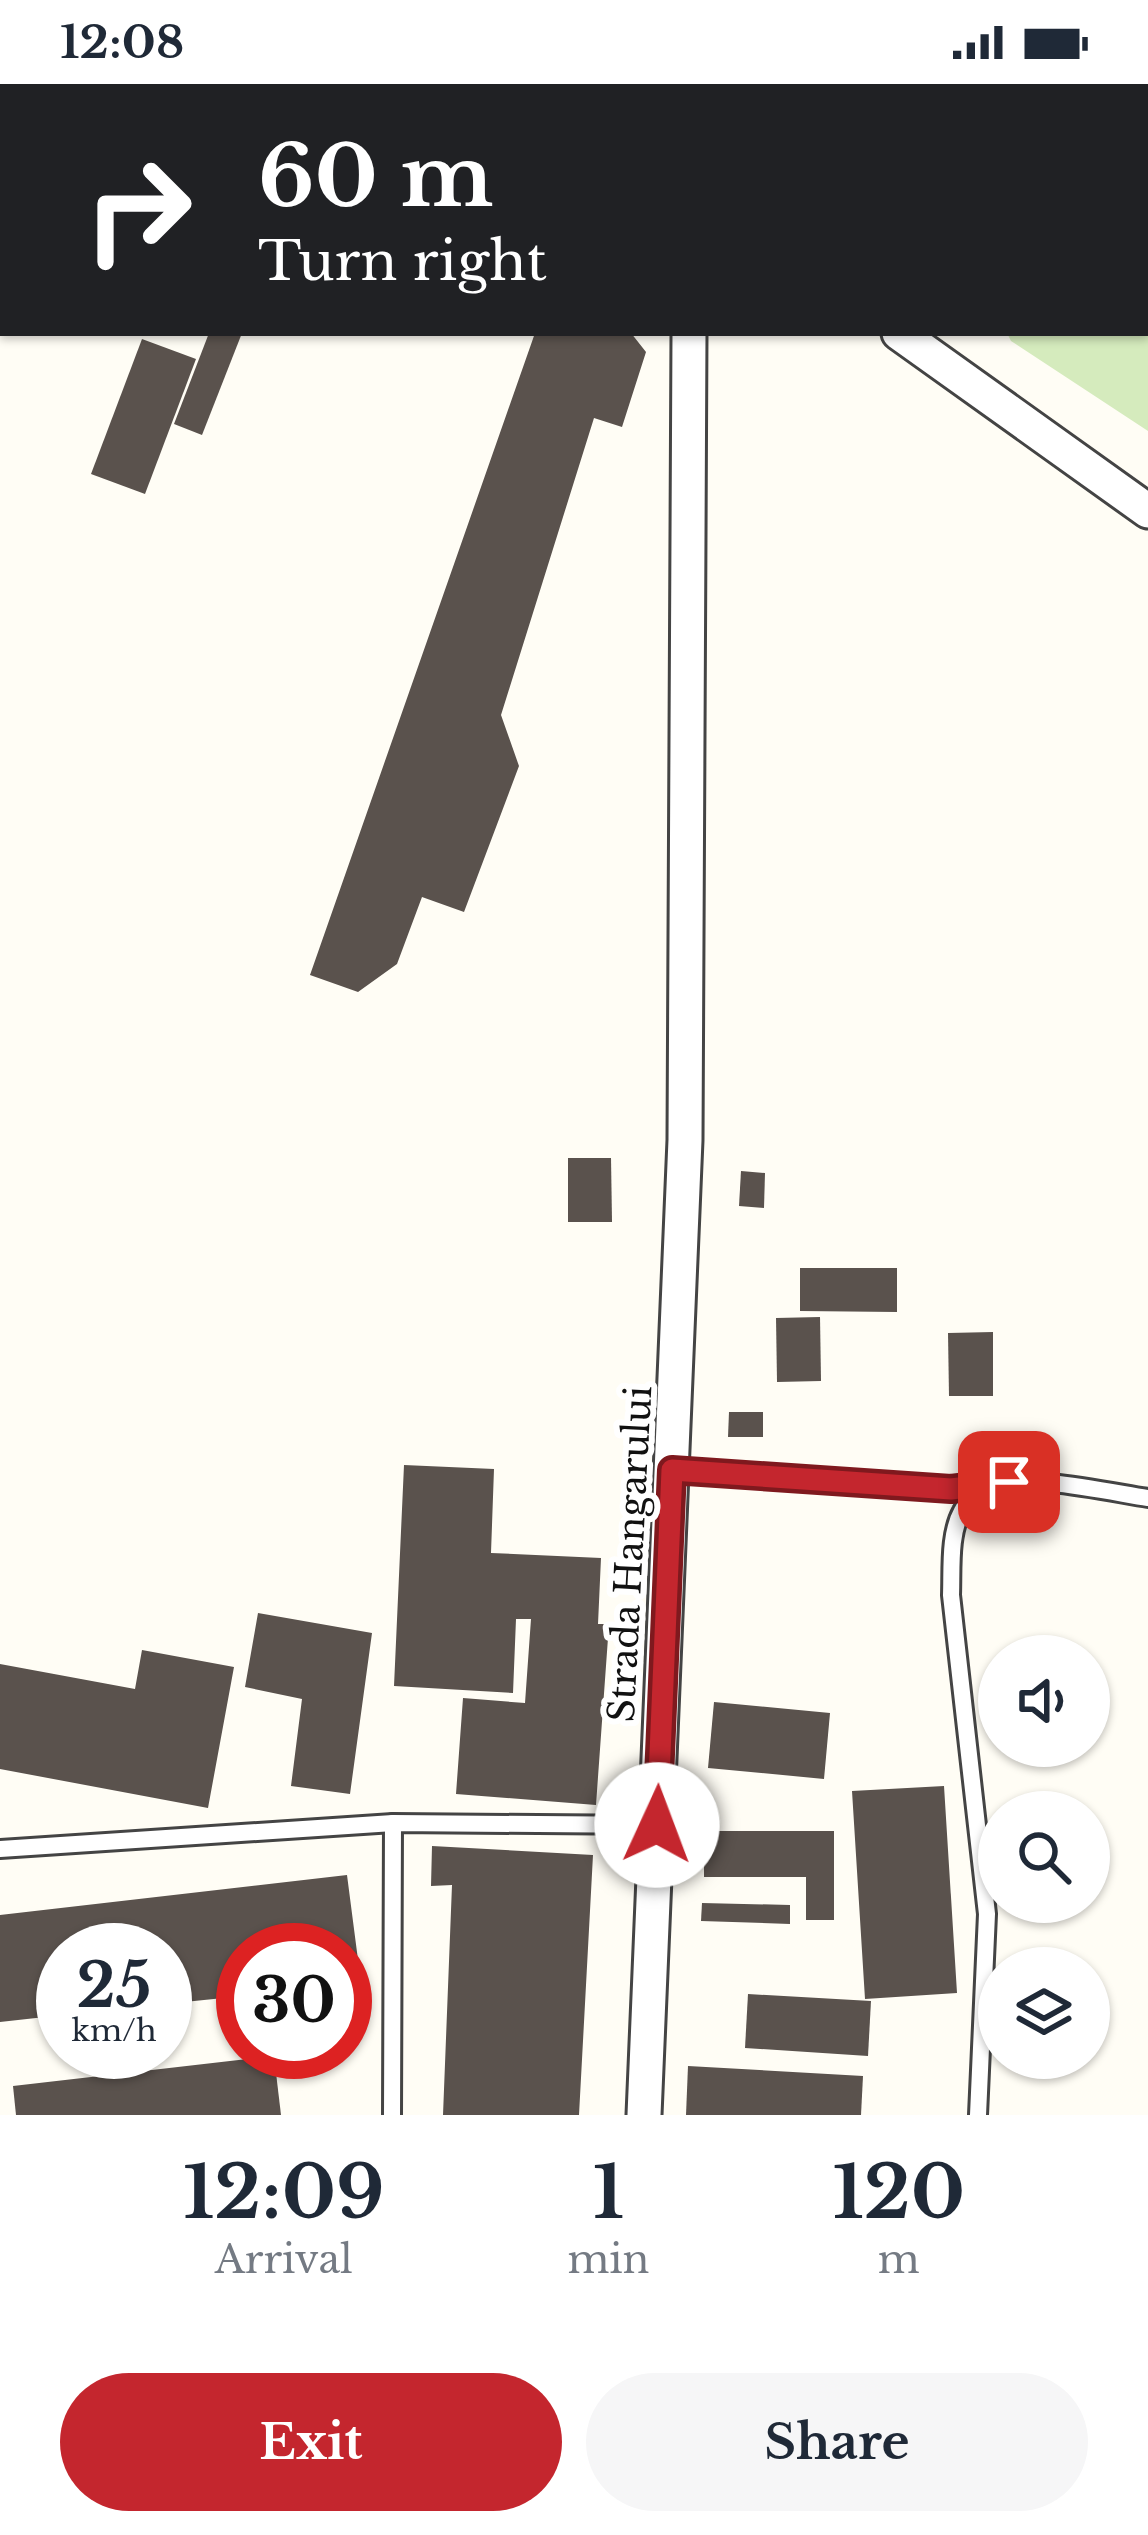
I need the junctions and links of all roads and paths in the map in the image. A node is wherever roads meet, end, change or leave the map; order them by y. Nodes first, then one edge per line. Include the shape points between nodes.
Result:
1 (689, 336) edge
2 (902, 336) edge
3 (1148, 511) edge
4 (672, 1470) junction
5 (986, 1486) junction
6 (951, 1489) junction
7 (1148, 1498) edge
8 (960, 1514) junction
9 (393, 1823) junction
10 (657, 1825) junction
11 (1, 1847) edge
12 (392, 2115) edge
13 (644, 2115) edge
14 (978, 2115) edge

1 - 4 street, Strada Hangarului via 685,1140
2 - 3 street
4 - 6 lane
4 - 10 street, Strada Hangarului
5 - 6 lane
5 - 7 lane via 1030,1482
5 - 8 lane
6 - 8 lane
8 - 14 lane via 951,1594 987,1914
9 - 10 lane
9 - 11 lane
9 - 12 lane
10 - 13 street, Strada Hangarului

